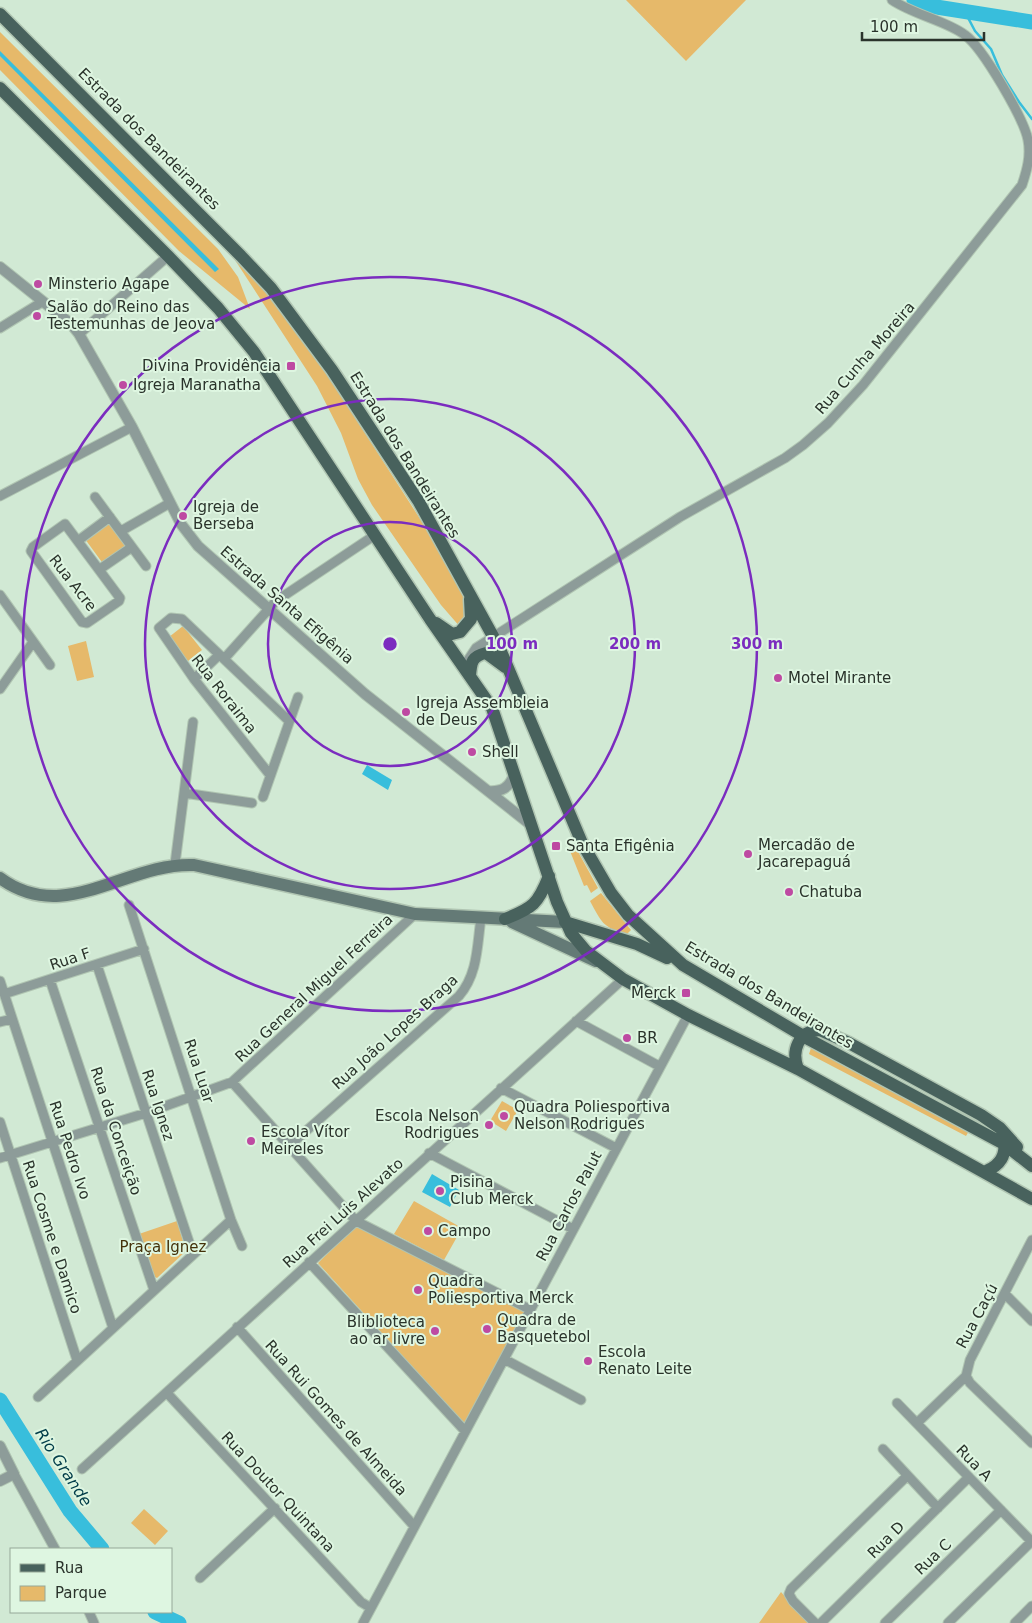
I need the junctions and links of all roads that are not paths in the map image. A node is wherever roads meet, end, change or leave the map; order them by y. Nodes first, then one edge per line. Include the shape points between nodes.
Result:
1 (892, 0) edge
2 (0, 14) edge
3 (0, 88) edge
4 (168, 256) junction
5 (0, 266) edge
6 (42, 302) junction
7 (0, 328) edge
8 (80, 334) junction
9 (132, 428) junction
10 (0, 496) edge
11 (95, 496) dead end
12 (170, 503) junction
13 (110, 517) junction
14 (120, 532) junction
15 (375, 535) junction
16 (78, 540) junction
17 (132, 547) junction
18 (146, 566) dead end
19 (100, 570) junction
20 (0, 595) edge
21 (470, 595) junction
22 (270, 609) junction
23 (430, 619) junction
24 (494, 636) junction
25 (33, 642) junction
26 (222, 657) junction
27 (50, 665) dead end
28 (509, 671) junction
29 (467, 672) junction
30 (194, 679) junction
31 (1, 684) edge
32 (298, 696) dead end
33 (288, 720) junction
34 (193, 722) dead end
35 (270, 775) junction
36 (514, 775) junction
37 (488, 790) junction
38 (184, 792) junction
39 (263, 796) dead end
40 (252, 803) dead end
41 (531, 825) junction
42 (175, 864) junction
43 (548, 876) junction
44 (0, 878) edge
45 (129, 905) dead end
46 (415, 914) junction
47 (481, 918) junction
48 (505, 919) junction
49 (565, 922) junction
50 (144, 949) junction
51 (598, 962) junction
52 (97, 965) junction
53 (683, 965) junction
54 (623, 979) junction
55 (50, 980) junction
56 (0, 981) edge
57 (4, 994) junction
58 (688, 1015) junction
59 (12, 1019) junction
60 (576, 1021) junction
61 (0, 1022) edge
62 (804, 1036) junction
63 (659, 1066) junction
64 (798, 1068) junction
65 (232, 1082) junction
66 (501, 1088) junction
67 (193, 1096) junction
68 (146, 1112) junction
69 (0, 1122) edge
70 (101, 1127) junction
71 (1000, 1128) junction
72 (54, 1142) junction
73 (1004, 1144) junction
74 (289, 1146) junction
75 (616, 1148) junction
76 (429, 1153) junction
77 (11, 1155) junction
78 (1022, 1157) junction
79 (0, 1158) edge
80 (1032, 1166) edge
81 (984, 1172) junction
82 (1032, 1199) edge
83 (232, 1220) junction
84 (356, 1221) junction
85 (572, 1229) junction
86 (1032, 1240) edge
87 (242, 1246) dead end
88 (193, 1254) junction
89 (309, 1262) junction
90 (154, 1290) junction
91 (1005, 1294) junction
92 (529, 1309) junction
93 (1032, 1321) edge
94 (237, 1327) junction
95 (113, 1328) junction
96 (504, 1359) junction
97 (77, 1360) junction
98 (966, 1376) junction
99 (167, 1393) junction
100 (38, 1397) dead end
101 (581, 1400) dead end
102 (897, 1403) dead end
103 (917, 1423) junction
104 (465, 1431) junction
105 (1032, 1443) edge
106 (0, 1446) edge
107 (883, 1449) dead end
108 (82, 1469) dead end
109 (14, 1474) junction
110 (907, 1476) junction
111 (969, 1477) junction
112 (0, 1481) edge
113 (275, 1508) junction
114 (938, 1508) junction
115 (1001, 1510) junction
116 (414, 1526) junction
117 (1032, 1542) edge
118 (54, 1548) edge
119 (200, 1578) dead end
120 (1032, 1606) edge
121 (371, 1608) junction
122 (363, 1623) edge
123 (815, 1623) edge
124 (821, 1623) edge
125 (885, 1623) edge
126 (948, 1623) edge
127 (1015, 1623) edge

1 - 24 street, Rua Cunha Moreira via 964,34 991,68 1024,125 1028,138 1030,153 1022,185 869,378 803,445 680,517
2 - 21 main road, Estrada dos Bandeirantes via 190,202 271,288 332,370 419,502
3 - 4 main road
4 - 8 street
4 - 15 main road via 218,308 254,352
5 - 6 street, Estrada Santa Efigênia
6 - 7 street
6 - 8 street, Estrada Santa Efigênia
8 - 9 street, Estrada Santa Efigênia
9 - 10 street
9 - 12 street, Estrada Santa Efigênia
11 - 13 street
12 - 14 street
12 - 22 street, Estrada Santa Efigênia via 198,546
13 - 14 street
13 - 16 street, Rua Acre
14 - 17 street
15 - 22 street via 276,601
15 - 23 main road
16 - 19 street, Rua Acre
16 - 19 street, Rua Acre via 63,524 31,550 85,624 120,599
17 - 18 street
17 - 19 street, Rua Acre
20 - 25 street
21 - 23 main road via 471,620 460,632 452,634
21 - 24 main road, Estrada dos Bandeirantes
22 - 26 street
22 - 37 street, Estrada Santa Efigênia via 365,694
23 - 29 main road
24 - 28 main road, Estrada dos Bandeirantes
24 - 29 street, Rua Cunha Moreira via 473,650
25 - 27 street
25 - 31 street
26 - 30 street
26 - 30 street, Rua Roraima via 182,619 171,618 159,628
26 - 33 street
28 - 29 main road via 486,653 476,655
28 - 53 main road, Estrada dos Bandeirantes via 570,820 596,868 628,915
29 - 36 main road via 492,708
30 - 35 street, Rua Roraima
32 - 33 street
33 - 35 street
34 - 38 street
35 - 39 street
36 - 37 street via 504,789
36 - 41 main road
37 - 41 street, Estrada Santa Efigênia
38 - 40 street
38 - 42 street
41 - 43 main road
42 - 44 main road via 64,896 35,895 16,889
42 - 46 main road via 194,865
43 - 48 main road via 534,905
43 - 49 main road
45 - 50 street, Rua Luar
46 - 47 main road
46 - 65 street, Rua General Miguel Ferreira
47 - 48 main road
47 - 74 street, Rua João Lopes Braga via 472,977 463,991
48 - 49 main road
48 - 51 main road
49 - 51 main road via 577,941
49 - 53 main road via 637,944
50 - 52 street, Rua F
50 - 67 street, Rua Luar
51 - 54 main road
52 - 55 street, Rua F
52 - 68 street, Rua Ignez
53 - 62 main road, Estrada dos Bandeirantes
54 - 58 main road
54 - 60 street, Rua Frei Luis Alevato
55 - 57 street, Rua F
55 - 70 street, Rua da Conceição
56 - 57 street, Rua Pedro Ivo
57 - 59 street, Rua Pedro Ivo
58 - 63 street, Rua Carlos Palut
58 - 64 main road
59 - 61 street
59 - 72 street, Rua Pedro Ivo
60 - 63 street
60 - 66 street, Rua Frei Luis Alevato
62 - 64 main road via 794,1054
62 - 71 main road via 820,1030 849,1043
62 - 73 main road, Estrada dos Bandeirantes
63 - 75 street, Rua Carlos Palut
64 - 81 main road
65 - 67 street
65 - 74 street
66 - 75 street
66 - 76 street, Rua Frei Luis Alevato
67 - 68 street
67 - 83 street, Rua Luar
68 - 70 street
68 - 88 street, Rua Ignez
69 - 77 street, Rua Cosme e Damico
70 - 72 street
70 - 90 street, Rua da Conceição
71 - 73 main road
71 - 78 main road
72 - 77 street
72 - 95 street, Rua Pedro Ivo
73 - 78 main road, Estrada dos Bandeirantes
73 - 81 main road via 1003,1159
74 - 84 street
75 - 85 street, Rua Carlos Palut
76 - 84 street, Rua Frei Luis Alevato
76 - 85 street
77 - 79 street
77 - 97 street, Rua Cosme e Damico
78 - 80 main road, Estrada dos Bandeirantes
81 - 82 main road
83 - 87 street, Rua Luar
83 - 88 street
84 - 89 street, Rua Frei Luis Alevato
84 - 92 street
85 - 92 street, Rua Carlos Palut
86 - 91 street, Rua Caçú
88 - 90 street
89 - 94 street, Rua Frei Luis Alevato
89 - 104 street
90 - 95 street
91 - 93 street
91 - 98 street, Rua Caçú via 970,1360
92 - 96 street, Rua Carlos Palut
94 - 99 street, Rua Frei Luis Alevato
94 - 116 street, Rua Rui Gomes de Almeida
95 - 97 street
96 - 101 street
96 - 104 street, Rua Carlos Palut
97 - 100 street
98 - 103 street
98 - 105 street
99 - 108 street, Rua Frei Luis Alevato
99 - 113 street, Rua Doutor Quintana
102 - 103 street, Rua A
103 - 111 street, Rua A
104 - 116 street, Rua Carlos Palut
106 - 109 street
107 - 110 street
109 - 112 street
109 - 118 street
110 - 114 street
110 - 123 street via 789,1594
111 - 114 street, Rua D
111 - 115 street, Rua A
113 - 119 street
113 - 121 street, Rua Doutor Quintana via 361,1602
114 - 124 street, Rua D
115 - 117 street, Rua A
115 - 125 street, Rua C
116 - 121 street, Rua Carlos Palut
117 - 126 street
120 - 127 street
121 - 122 street, Rua Carlos Palut

